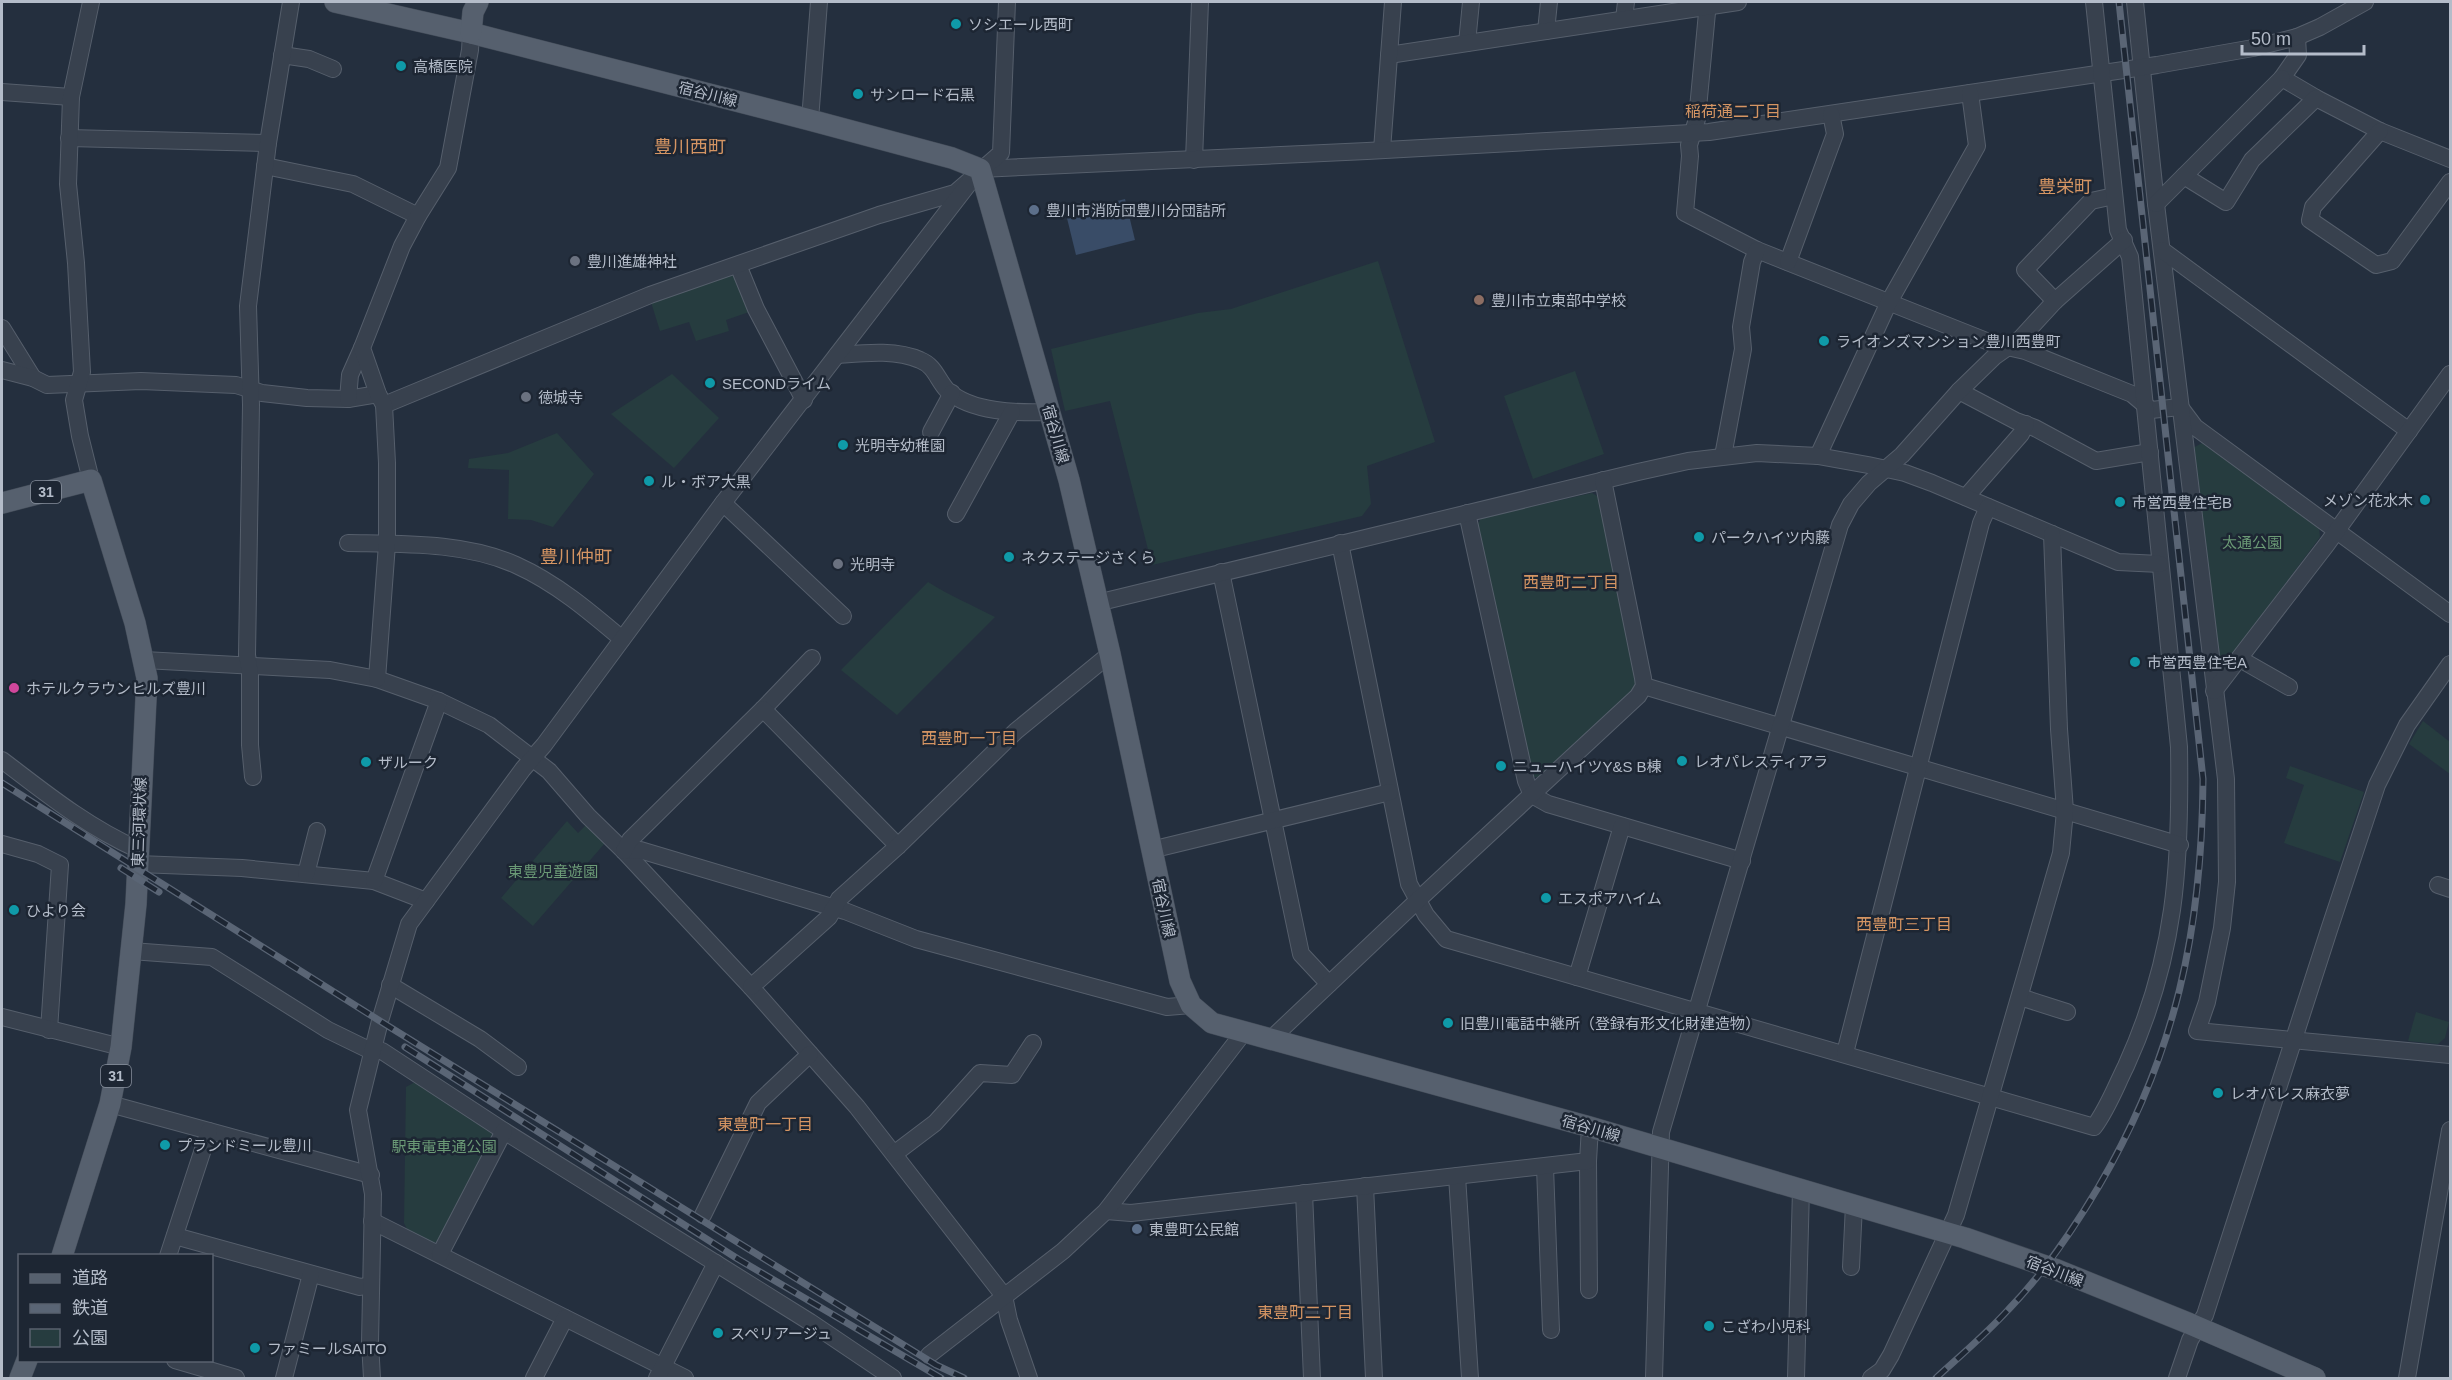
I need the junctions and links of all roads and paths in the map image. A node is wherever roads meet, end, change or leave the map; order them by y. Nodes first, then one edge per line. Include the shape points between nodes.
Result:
1 (91, 2) edge
2 (291, 2) edge
3 (335, 2) edge
4 (478, 2) edge
5 (819, 2) edge
6 (1007, 2) edge
7 (1200, 2) edge
8 (1393, 2) edge
9 (1471, 2) edge
10 (1549, 2) edge
11 (1626, 2) edge
12 (1738, 2) edge
13 (2094, 2) edge
14 (2135, 2) edge
15 (2364, 2) edge
16 (1708, 4) edge
17 (1624, 19) junction
18 (1546, 31) junction
19 (471, 33) junction
20 (2297, 37) junction
21 (1467, 43) junction
22 (282, 55) junction
23 (1389, 55) junction
24 (2143, 66) junction
25 (333, 69) dead end
26 (2102, 73) junction
27 (2282, 78) junction
28 (2, 92) edge
29 (1970, 93) junction
30 (72, 97) junction
31 (2316, 98) junction
32 (1831, 114) junction
33 (810, 120) junction
34 (2380, 131) junction
35 (1692, 133) junction
36 (69, 138) junction
37 (268, 143) junction
38 (1382, 150) junction
39 (2451, 159) edge
40 (1194, 160) junction
41 (265, 166) junction
42 (980, 169) junction
43 (2184, 176) junction
44 (2451, 182) edge
45 (2114, 196) junction
46 (2156, 204) junction
47 (418, 216) junction
48 (2124, 240) junction
49 (1757, 250) junction
50 (2162, 250) junction
51 (1788, 262) junction
52 (738, 265) junction
53 (2055, 301) junction
54 (1889, 302) junction
55 (2, 328) edge
56 (2007, 347) junction
57 (362, 348) junction
58 (837, 355) junction
59 (2, 370) edge
60 (2451, 374) edge
61 (33, 378) junction
62 (79, 384) junction
63 (249, 390) junction
64 (1959, 391) junction
65 (952, 393) junction
66 (348, 399) junction
67 (381, 400) junction
68 (804, 400) junction
69 (2144, 404) junction
70 (2180, 407) junction
71 (1012, 412) junction
72 (1049, 412) junction
73 (2026, 424) junction
74 (2409, 431) junction
75 (931, 432) dead end
76 (2150, 452) junction
77 (1723, 456) junction
78 (1818, 456) junction
79 (1886, 469) junction
80 (91, 480) junction
81 (1603, 480) junction
82 (1966, 497) junction
83 (2, 503) edge
84 (723, 503) junction
85 (1988, 507) junction
86 (1467, 513) junction
87 (956, 514) dead end
88 (2336, 530) junction
89 (2052, 534) junction
90 (348, 543) dead end
91 (1340, 543) junction
92 (387, 544) junction
93 (2160, 564) junction
94 (1221, 572) junction
95 (1097, 603) junction
96 (2451, 614) edge
97 (843, 616) dead end
98 (622, 639) junction
99 (1110, 654) junction
100 (812, 658) dead end
101 (2240, 659) junction
102 (144, 660) junction
103 (2451, 664) edge
104 (249, 665) junction
105 (377, 679) junction
106 (1644, 686) junction
107 (2289, 687) dead end
108 (2214, 691) junction
109 (439, 701) junction
110 (763, 710) junction
111 (1781, 727) junction
112 (533, 758) junction
113 (2, 760) edge
114 (1919, 768) junction
115 (253, 777) dead end
116 (1390, 792) junction
117 (1532, 795) junction
118 (2065, 811) junction
119 (1274, 820) junction
120 (1622, 826) junction
121 (317, 831) dead end
122 (2, 844) edge
123 (2180, 845) junction
124 (897, 846) junction
125 (1151, 850) junction
126 (624, 852) junction
127 (137, 857) junction
128 (1742, 861) junction
129 (306, 874) junction
130 (374, 881) junction
131 (1418, 900) junction
132 (426, 901) junction
133 (834, 908) junction
134 (131, 951) junction
135 (1577, 977) junction
136 (1329, 984) junction
137 (390, 985) junction
138 (751, 987) junction
139 (2020, 997) junction
140 (1191, 1005) junction
141 (1697, 1012) junction
142 (2067, 1012) dead end
143 (2, 1017) edge
144 (49, 1030) junction
145 (1244, 1032) junction
146 (1272, 1038) junction
147 (2295, 1041) junction
148 (1033, 1043) dead end
149 (121, 1047) junction
150 (373, 1050) junction
151 (1845, 1053) junction
152 (810, 1054) junction
153 (2451, 1055) edge
154 (518, 1067) dead end
155 (1991, 1097) junction
156 (110, 1104) junction
157 (1590, 1127) junction
158 (2451, 1130) edge
159 (209, 1131) junction
160 (504, 1131) junction
161 (1661, 1148) junction
162 (894, 1154) junction
163 (1588, 1161) junction
164 (1545, 1167) junction
165 (371, 1175) junction
166 (1457, 1176) junction
167 (1365, 1186) junction
168 (1801, 1189) junction
169 (1304, 1193) junction
170 (1854, 1205) junction
171 (1106, 1211) junction
172 (703, 1215) dead end
173 (372, 1221) junction
174 (1949, 1233) junction
175 (175, 1236) junction
176 (63, 1254) edge
177 (169, 1254) edge
178 (440, 1254) junction
179 (716, 1263) junction
180 (1851, 1267) dead end
181 (311, 1274) junction
182 (371, 1285) junction
183 (1589, 1290) dead end
184 (1004, 1296) junction
185 (565, 1318) junction
186 (2198, 1327) junction
187 (1551, 1330) dead end
188 (929, 1355) dead end
189 (26, 1362) edge
190 (182, 1362) edge
191 (660, 1373) edge
192 (21, 1378) edge
193 (236, 1378) edge
194 (284, 1378) edge
195 (372, 1378) edge
196 (534, 1378) edge
197 (685, 1378) edge
198 (891, 1378) edge
199 (1029, 1378) edge
200 (1312, 1378) edge
201 (1374, 1378) edge
202 (1470, 1378) edge
203 (1654, 1378) edge
204 (1796, 1378) edge
205 (1871, 1378) edge
206 (2177, 1378) edge
207 (2315, 1378) edge
208 (2408, 1378) edge

1 - 30 street
2 - 22 street
3 - 19 main road, 宿谷川線
4 - 19 main road
5 - 33 street
6 - 42 street via 1001,153
7 - 40 street
8 - 23 street
9 - 21 street
10 - 18 street
11 - 17 street
12 - 16 street
13 - 26 street
14 - 24 street
15 - 20 street
16 - 17 street
16 - 35 street via 1697,119
17 - 18 street
18 - 21 street
19 - 33 main road, 宿谷川線
19 - 47 street via 448,168
20 - 24 street
20 - 27 street via 2298,55
21 - 23 street
22 - 25 street via 309,59
22 - 37 street
23 - 38 street
24 - 26 street
24 - 46 street
26 - 29 street
26 - 45 street
27 - 31 street
27 - 43 street
28 - 30 street
29 - 32 street
29 - 54 street via 1977,146
30 - 36 street
31 - 34 street
31 - 43 street via 2252,160 2226,202
32 - 35 street
32 - 51 street via 1835,134
33 - 42 main road, 宿谷川線
34 - 39 street
34 - 44 street via 2313,207 2310,220 2376,265 2392,261
35 - 38 street
35 - 49 street via 1685,213
36 - 37 street
36 - 62 street via 68,183 82,372
37 - 41 street
38 - 40 street
40 - 42 street
41 - 47 street via 353,184
41 - 63 street via 248,306
42 - 52 street via 955,192 868,218
42 - 58 street
42 - 72 main road, 宿谷川線
43 - 46 street
45 - 48 street via 2118,230
45 - 53 street via 2091,201 2025,270
46 - 50 street
47 - 57 street via 390,274
48 - 53 street
48 - 69 street via 2130,257
49 - 51 street
49 - 77 street via 1741,327 1743,349
50 - 70 street
50 - 74 street
51 - 54 street
52 - 67 street
52 - 68 street via 756,309
53 - 56 street via 2021,338
54 - 56 street
54 - 78 street
55 - 61 street
56 - 64 street
56 - 69 street via 2132,394
57 - 66 street via 350,375
57 - 67 street
58 - 65 street via 909,356 930,366
58 - 68 street
59 - 61 street
60 - 74 street
61 - 62 street via 47,386
62 - 63 street via 177,382 236,385
62 - 80 street via 74,400
63 - 66 street
63 - 104 street
64 - 73 street
64 - 79 street
65 - 71 street via 990,409
65 - 75 street
66 - 67 street
67 - 92 street via 387,464
68 - 84 street
69 - 70 street via 2151,410
69 - 76 street
70 - 88 street via 2195,427
70 - 108 street
71 - 72 street
71 - 87 street
72 - 95 main road, 宿谷川線
73 - 76 street via 2096,461
73 - 82 street
74 - 88 street
76 - 93 street
77 - 78 street
77 - 81 street
78 - 79 street
79 - 82 street
79 - 111 street via 1857,497 1840,525
80 - 83 main road, 31
80 - 102 main road, 東三河環状線 / 31
81 - 86 street
81 - 106 street
82 - 85 street
84 - 97 street
84 - 98 street
85 - 89 street
85 - 114 street
86 - 91 street
86 - 117 street
88 - 96 street
88 - 101 street
89 - 93 street via 2118,562
89 - 118 street
90 - 92 street
91 - 94 street
91 - 116 street
92 - 98 street via 479,553 514,564 577,601
92 - 105 street
93 - 123 street via 2180,747
94 - 95 street
94 - 119 street
95 - 99 main road, 宿谷川線
98 - 112 street
99 - 124 street via 1016,731
99 - 125 main road, 宿谷川線
100 - 110 street
101 - 107 street
101 - 108 street
102 - 104 street
102 - 127 main road, 東三河環状線 / 31 via 147,678
103 - 147 street via 2407,725 2378,785
104 - 105 street via 330,670
104 - 115 street
105 - 109 street
106 - 111 street
106 - 117 street
108 - 147 street via 2226,779 2227,882 2217,963 2197,1031
109 - 112 street via 489,725
109 - 130 street
110 - 124 street
110 - 126 street via 630,840
111 - 114 street
111 - 128 street
112 - 126 street
112 - 132 street
113 - 127 street
114 - 118 street
114 - 151 street
116 - 119 street
116 - 131 street via 1410,884
117 - 120 street via 1548,804
117 - 131 street
118 - 123 street
118 - 139 street via 2059,864
119 - 125 street
119 - 136 street via 1301,954
120 - 128 street
120 - 135 street
121 - 129 street
122 - 144 street via 60,865
123 - 155 street via 2172,921 2156,986 2135,1046 2094,1127
124 - 133 street
125 - 140 main road, 宿谷川線 via 1180,981
126 - 133 street via 640,850
126 - 138 street
127 - 129 street via 156,867 242,868
127 - 134 main road, 東三河環状線 / 31
128 - 141 street
129 - 130 street
130 - 132 street
131 - 135 street via 1446,939
131 - 136 street
132 - 137 street via 409,924
133 - 138 street via 829,917
133 - 140 street via 916,939 1167,1008
134 - 149 main road, 東三河環状線 / 31
134 - 150 street via 212,957 328,1030
135 - 141 street
136 - 146 street
137 - 150 street
137 - 154 street via 480,1039
138 - 152 street
139 - 142 street
139 - 155 street
140 - 145 main road, 宿谷川線 via 1212,1023
141 - 151 street
141 - 161 street via 1661,1132
143 - 144 street
144 - 149 street
145 - 146 main road, 宿谷川線
145 - 171 street
146 - 157 main road, 宿谷川線
147 - 153 street
147 - 186 street
148 - 162 street via 1012,1075 980,1073 935,1123
149 - 156 main road, 東三河環状線 / 31
150 - 160 street via 382,1052
150 - 165 street via 358,1110
151 - 155 street
152 - 162 street
152 - 172 street via 758,1103
155 - 174 street
156 - 159 street
156 - 176 main road, 東三河環状線 / 31
157 - 161 main road, 宿谷川線
157 - 163 street
158 - 208 street
159 - 165 street
159 - 175 street
160 - 178 street
160 - 179 street
161 - 168 main road, 宿谷川線
161 - 203 street
162 - 184 street
163 - 164 street
163 - 183 street
164 - 166 street
164 - 187 street
165 - 173 street
166 - 167 street
166 - 202 street
167 - 169 street
167 - 201 street
168 - 170 main road, 宿谷川線
168 - 204 street
169 - 171 street via 1131,1213
169 - 200 street
170 - 174 main road, 宿谷川線
170 - 180 street
171 - 184 street
173 - 178 street
173 - 182 street
174 - 186 main road, 宿谷川線 via 2057,1270
174 - 205 street via 1891,1355 1882,1370
175 - 177 street
175 - 181 street
178 - 185 street
179 - 191 street
179 - 198 street
181 - 182 street via 360,1287
181 - 194 street
182 - 195 street
184 - 188 street
184 - 199 street
185 - 191 street
185 - 196 street
186 - 206 street
186 - 207 main road, 宿谷川線
189 - 192 main road
190 - 193 street
191 - 197 street

